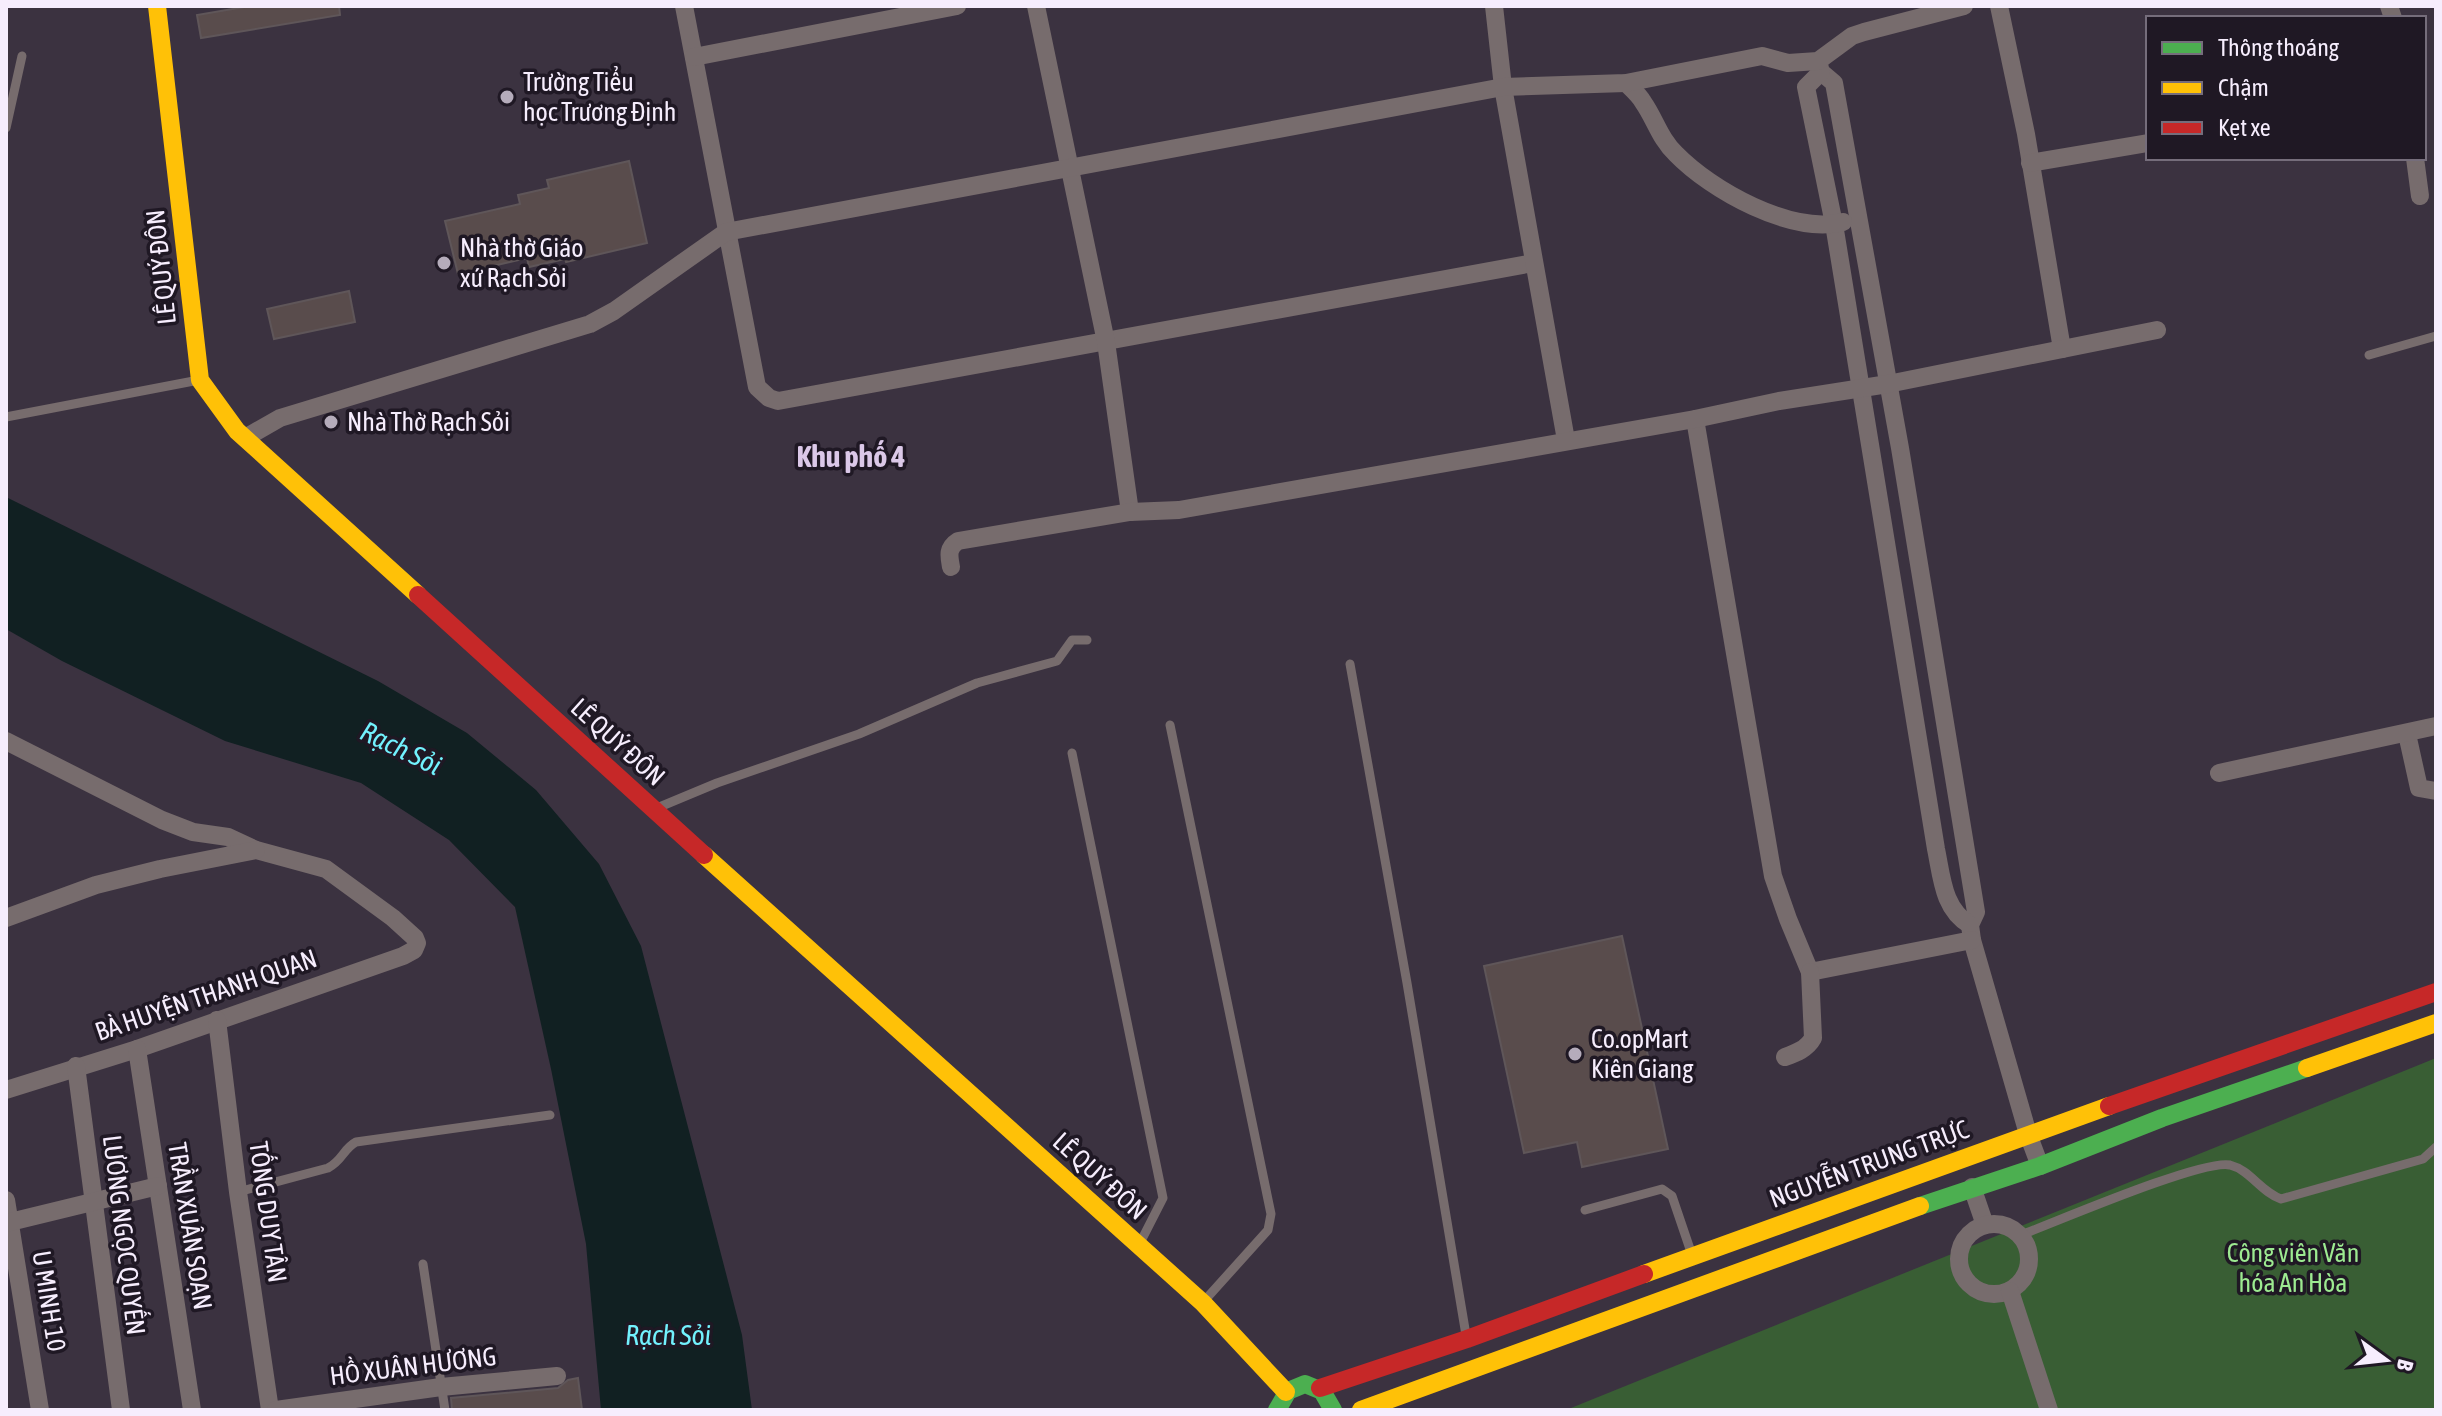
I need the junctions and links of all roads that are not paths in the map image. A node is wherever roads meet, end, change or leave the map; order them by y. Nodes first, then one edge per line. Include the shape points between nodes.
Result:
1 (157, 6) edge
2 (684, 6) edge
3 (957, 6) edge
4 (1036, 6) edge
5 (1494, 6) edge
6 (1964, 6) edge
7 (1999, 6) edge
8 (22, 56) dead end
9 (694, 57) junction
10 (1820, 66) junction
11 (1626, 83) junction
12 (1503, 87) junction
13 (6, 128) edge
14 (2146, 143) edge
15 (2415, 160) edge
16 (2030, 163) junction
17 (1071, 168) junction
18 (2420, 196) dead end
19 (1857, 219) junction
20 (1834, 224) junction
21 (726, 232) junction
22 (1533, 263) junction
23 (2157, 330) dead end
24 (2436, 336) edge
25 (1106, 342) junction
26 (2062, 349) junction
27 (2369, 355) dead end
28 (200, 380) junction
29 (1888, 384) junction
30 (1861, 389) junction
31 (6, 417) edge
32 (1695, 419) junction
33 (245, 438) junction
34 (1566, 440) junction
35 (1130, 512) junction
36 (951, 567) dead end
37 (1087, 640) dead end
38 (1350, 664) dead end
39 (1170, 725) dead end
40 (2436, 726) edge
41 (2407, 734) junction
42 (6, 741) edge
43 (1072, 753) dead end
44 (2219, 773) dead end
45 (2436, 791) edge
46 (654, 810) junction
47 (256, 850) junction
48 (6, 918) edge
49 (1971, 932) junction
50 (1810, 972) junction
51 (2436, 992) edge
52 (217, 1020) junction
53 (2436, 1023) edge
54 (137, 1049) junction
55 (1785, 1057) dead end
56 (76, 1066) junction
57 (6, 1090) edge
58 (2153, 1091) junction
59 (550, 1115) dead end
60 (2162, 1118) junction
61 (2028, 1134) junction
62 (2436, 1147) edge
63 (1962, 1158) junction
64 (2040, 1166) junction
65 (158, 1186) junction
66 (1972, 1187) junction
67 (238, 1192) junction
68 (6, 1200) edge
69 (93, 1204) junction
70 (1585, 1210) dead end
71 (8, 1223) edge
72 (1985, 1225) junction
73 (2021, 1235) junction
74 (1139, 1245) junction
75 (1692, 1256) junction
76 (423, 1264) dead end
77 (2010, 1291) junction
78 (1203, 1303) junction
79 (1467, 1339) junction
80 (557, 1376) dead end
81 (441, 1387) junction
82 (1320, 1388) junction
83 (1286, 1392) junction
84 (40, 1410) edge
85 (121, 1410) edge
86 (192, 1410) edge
87 (270, 1410) edge
88 (276, 1410) edge
89 (445, 1410) edge
90 (1277, 1410) edge
91 (1333, 1410) edge
92 (1361, 1410) edge
93 (2049, 1410) edge

1 - 28 main road, LÊ QUÝ ĐÔN
2 - 9 street
3 - 9 street
4 - 17 street
5 - 12 street
6 - 10 street via 1852,36
7 - 16 street
8 - 13 lane
9 - 21 street
10 - 11 street via 1762,56
10 - 19 street via 1834,83
10 - 20 street via 1806,87
11 - 12 street
11 - 20 street via 1676,154 1730,194 1761,212
12 - 17 street
12 - 22 street
14 - 16 street
15 - 18 street
16 - 26 street
17 - 21 street
17 - 25 street
19 - 20 street
19 - 29 street
20 - 30 street
21 - 25 street via 757,387 778,401
21 - 33 street via 590,324 280,418
22 - 25 street
22 - 34 street
23 - 26 street
24 - 27 lane
25 - 35 street
26 - 29 street
28 - 31 lane
28 - 33 main road, LÊ QUÝ ĐÔN
29 - 30 street
29 - 49 street via 1976,912
30 - 32 street
30 - 49 street via 1936,849 1949,906
32 - 34 street
32 - 50 street via 1773,876
33 - 46 main road, LÊ QUÝ ĐÔN
34 - 35 street via 1179,510
35 - 36 street via 958,541 949,552
37 - 46 lane via 1072,640 1057,661 977,683 859,734
38 - 79 lane
39 - 78 lane via 1271,1214 1268,1230
40 - 41 street
41 - 44 street
41 - 45 street via 2419,788
42 - 47 street via 162,820
43 - 74 lane via 1163,1198
46 - 74 main road, LÊ QUÝ ĐÔN
47 - 48 street via 96,885
47 - 52 street, BÀ HUYỆN THANH QUAN via 326,869 393,918 417,943 403,956
49 - 50 street
49 - 61 street
50 - 55 street via 1813,1038
51 - 58 main road, NGUYỄN TRUNG TRỰC
52 - 54 street, BÀ HUYỆN THANH QUAN
52 - 67 street, TỐNG DUY TÂN
53 - 60 main road
54 - 56 street, BÀ HUYỆN THANH QUAN
54 - 65 street, TRẦN XUÂN SOẠN
56 - 57 street, BÀ HUYỆN THANH QUAN
56 - 69 street, LƯƠNG NGỌC QUYẾN
58 - 60 main road
58 - 61 main road, NGUYỄN TRUNG TRỰC
59 - 67 lane via 356,1142 328,1168
60 - 64 main road
61 - 63 main road, NGUYỄN TRUNG TRỰC
61 - 64 street
62 - 73 lane via 2423,1159 2281,1199 2243,1170 2219,1164
63 - 66 main road
63 - 75 main road, NGUYỄN TRUNG TRỰC
64 - 66 main road
65 - 69 street
65 - 86 street, TRẦN XUÂN SOẠN
66 - 72 street
66 - 92 main road
67 - 87 street, TỐNG DUY TÂN
68 - 71 street, U MINH 10
69 - 71 street
69 - 85 street, LƯƠNG NGỌC QUYẾN
70 - 75 lane via 1653,1190 1667,1191
71 - 84 street, U MINH 10
72 - 73 street via 2008,1226
72 - 77 street via 1965,1237 1958,1252 1959,1268 1979,1292
73 - 77 street via 2029,1266
74 - 78 main road, LÊ QUÝ ĐÔN
75 - 79 main road, NGUYỄN TRUNG TRỰC
76 - 81 lane
77 - 93 street
78 - 83 main road, LÊ QUÝ ĐÔN
79 - 82 main road, NGUYỄN TRUNG TRỰC
80 - 81 street, HỒ XUÂN HƯƠNG
81 - 88 street, HỒ XUÂN HƯƠNG
81 - 89 lane
82 - 83 main road, NGUYỄN TRUNG TRỰC via 1302,1384
82 - 91 main road
83 - 90 main road

